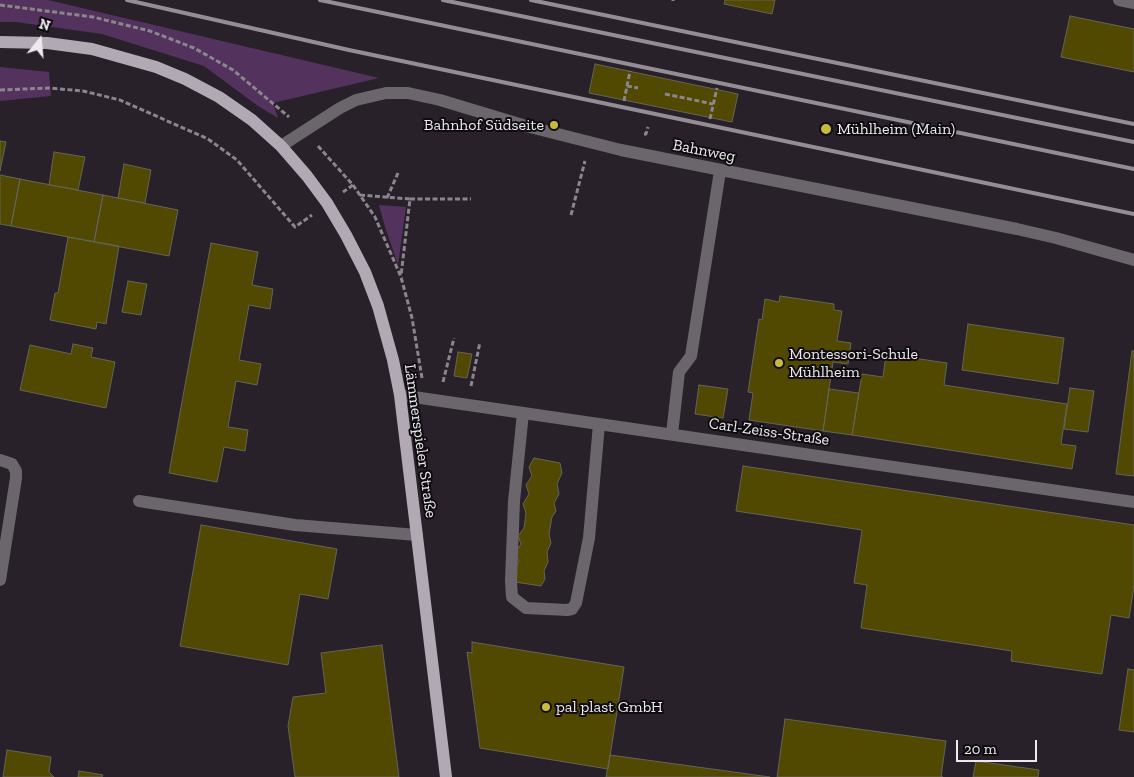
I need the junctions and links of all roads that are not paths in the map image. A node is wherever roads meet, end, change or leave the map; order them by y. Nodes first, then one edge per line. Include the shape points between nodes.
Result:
1 (1119, 0) edge
2 (1134, 4) edge
3 (0, 42) edge
4 (281, 146) junction
5 (720, 171) junction
6 (1134, 260) edge
7 (400, 395) junction
8 (523, 413) junction
9 (599, 424) junction
10 (672, 434) junction
11 (0, 460) edge
12 (139, 501) dead end
13 (1134, 502) edge
14 (417, 535) junction
15 (0, 580) edge
16 (446, 777) edge

1 - 2 street
3 - 4 main road, Lämmerspieler Straße via 71,45 156,67 218,97 252,120
4 - 5 street, Bahnweg via 356,100 400,92 440,100 589,143
4 - 7 main road, Lämmerspieler Straße via 327,204 365,272 378,306
5 - 6 street, Bahnweg via 1018,229
5 - 10 street via 691,356 680,372
7 - 8 street, Carl-Zeiss-Straße
7 - 14 main road, Lämmerspieler Straße
8 - 9 street, Carl-Zeiss-Straße
8 - 9 street via 514,501 511,580 512,597 526,608 567,610 576,603 589,538
9 - 10 street, Carl-Zeiss-Straße
10 - 13 street, Carl-Zeiss-Straße
11 - 15 street via 12,464 16,478
12 - 14 street via 295,525
14 - 16 main road, Lämmerspieler Straße

